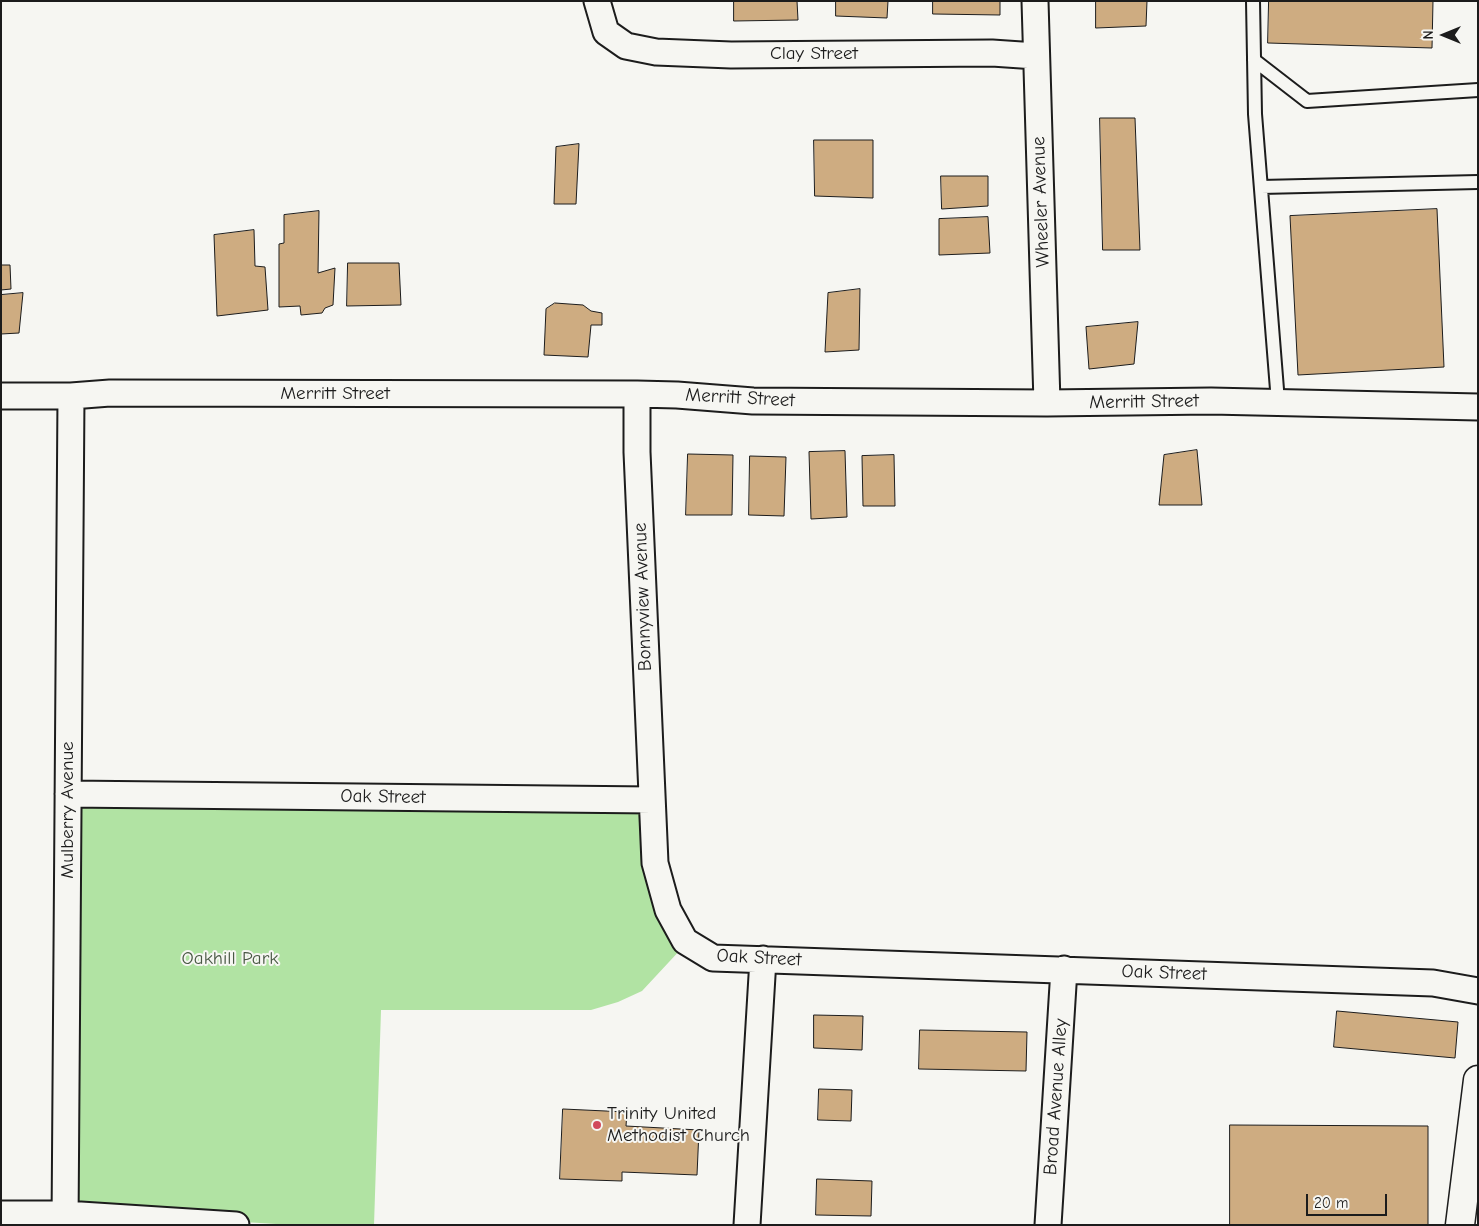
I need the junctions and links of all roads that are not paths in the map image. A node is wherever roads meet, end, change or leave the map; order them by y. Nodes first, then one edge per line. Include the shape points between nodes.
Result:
1 (1035, 1) edge
2 (1253, 1) edge
3 (600, 12) edge
4 (1036, 56) junction
5 (1254, 60) junction
6 (1478, 90) edge
7 (1478, 182) edge
8 (1261, 187) junction
9 (637, 394) junction
10 (1, 396) edge
11 (71, 396) junction
12 (1278, 402) junction
13 (1047, 403) junction
14 (1478, 407) edge
15 (68, 794) junction
16 (652, 800) junction
17 (762, 959) junction
18 (1064, 969) junction
19 (1478, 991) edge
20 (1478, 1080) edge
21 (1, 1214) edge
22 (65, 1219) edge
23 (236, 1225) edge
24 (746, 1225) edge
25 (1048, 1225) edge
26 (1460, 1225) edge

1 - 4 street, Wheeler Avenue
2 - 5 lane
3 - 4 street, Clay Street via 606,32 626,46 656,52
4 - 13 street, Wheeler Avenue
5 - 6 lane via 1307,101
5 - 8 lane
7 - 8 lane
8 - 12 lane
9 - 11 street, Merritt Street via 110,393
9 - 13 street, Merritt Street via 677,394 753,402
9 - 16 street, Bonnyview Avenue
10 - 11 street, Merritt Street
11 - 15 street, Mulberry Avenue
12 - 13 street, Merritt Street
12 - 14 street, Merritt Street
15 - 16 street, Oak Street
15 - 22 street, Mulberry Avenue
16 - 17 street, Oak Street via 655,863 668,910 685,942 713,958
17 - 18 street, Oak Street
17 - 24 street
18 - 19 street, Oak Street via 1432,983
18 - 25 street, Broad Avenue Alley
20 - 26 main road
21 - 22 street
22 - 23 street

